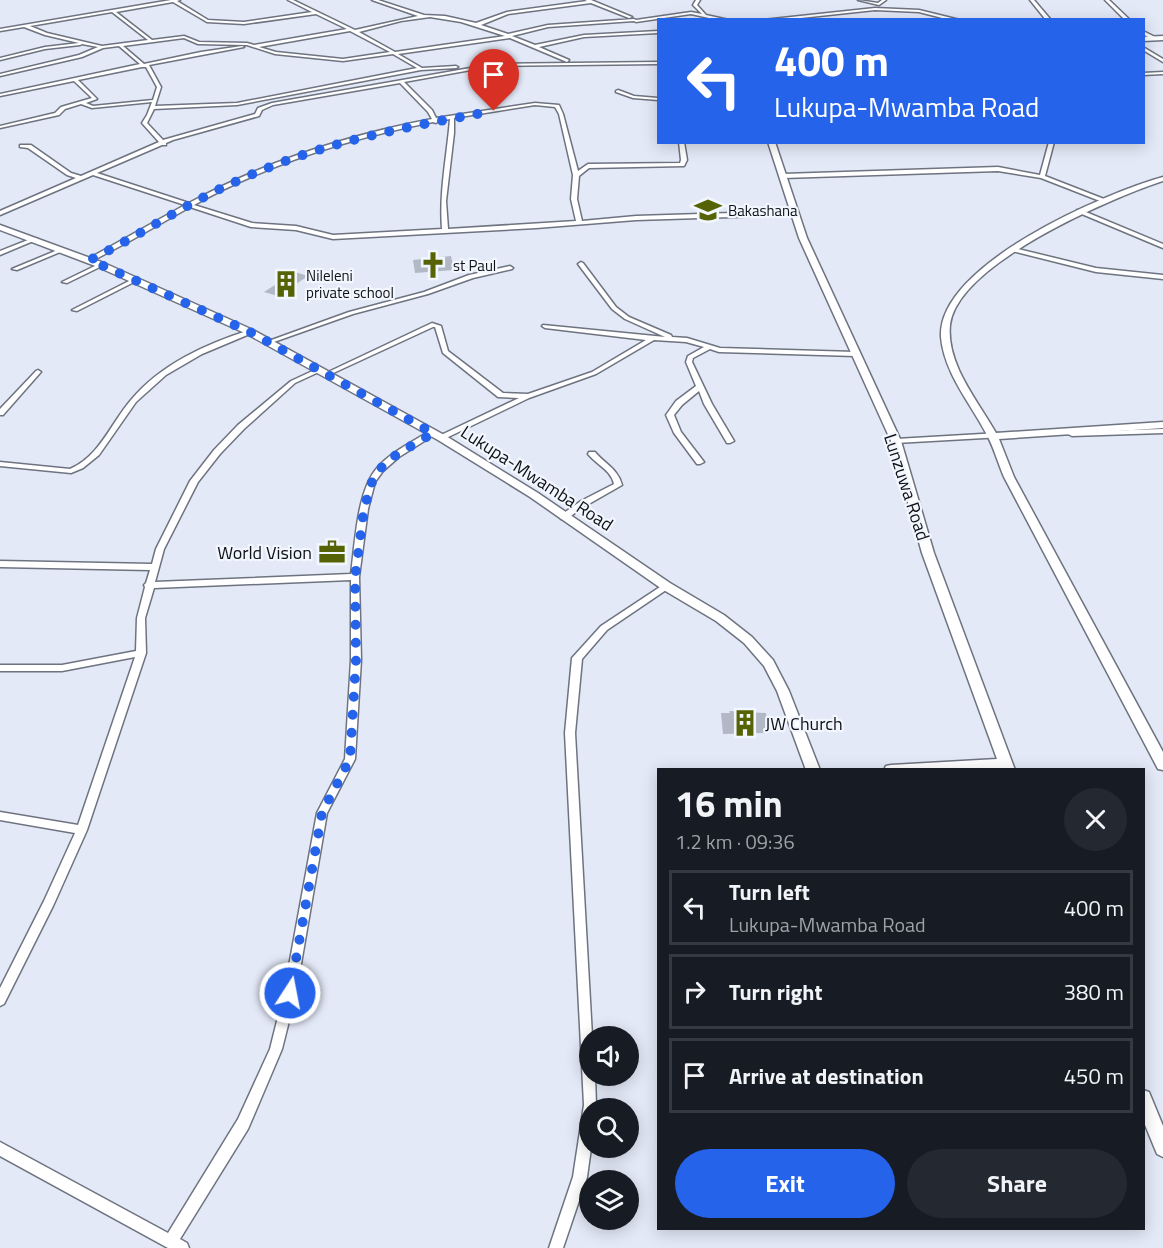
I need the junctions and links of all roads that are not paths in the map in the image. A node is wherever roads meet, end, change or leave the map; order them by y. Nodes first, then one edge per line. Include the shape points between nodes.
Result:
1 (176, 0) edge
2 (290, 0) edge
3 (374, 0) edge
4 (598, 0) edge
5 (698, 0) edge
6 (860, 0) edge
7 (884, 0) edge
8 (1032, 0) edge
9 (1107, 0) edge
10 (589, 1) edge
11 (113, 11) junction
12 (315, 13) junction
13 (704, 15) junction
14 (424, 16) junction
15 (718, 18) edge
16 (785, 18) edge
17 (949, 18) edge
18 (1047, 18) edge
19 (1126, 18) edge
20 (635, 20) junction
21 (476, 25) junction
22 (25, 26) junction
23 (0, 30) edge
24 (351, 31) junction
25 (643, 32) junction
26 (657, 32) edge
27 (1145, 33) edge
28 (508, 37) junction
29 (1153, 38) junction
30 (1163, 38) edge
31 (1145, 39) edge
32 (150, 40) junction
33 (88, 44) junction
34 (121, 46) junction
35 (256, 46) junction
36 (102, 47) junction
37 (534, 47) junction
38 (1145, 49) edge
39 (397, 55) junction
40 (8, 58) junction
41 (0, 60) edge
42 (14, 60) dead end
43 (1163, 61) edge
44 (569, 62) junction
45 (657, 63) edge
46 (23, 64) dead end
47 (146, 65) junction
48 (480, 66) junction
49 (31, 69) junction
50 (422, 69) junction
51 (1163, 73) edge
52 (1145, 74) edge
53 (0, 75) edge
54 (76, 81) junction
55 (402, 83) junction
56 (618, 91) dead end
57 (0, 96) edge
58 (657, 99) edge
59 (82, 103) junction
60 (152, 105) junction
61 (0, 116) edge
62 (452, 118) junction
63 (436, 122) junction
64 (3, 126) edge
65 (164, 144) junction
66 (681, 144) edge
67 (772, 144) edge
68 (1051, 144) edge
69 (22, 146) dead end
70 (92, 173) junction
71 (576, 175) junction
72 (783, 176) junction
73 (79, 177) junction
74 (1042, 177) junction
75 (1163, 179) edge
76 (1101, 200) junction
77 (189, 206) junction
78 (1078, 211) junction
79 (0, 213) edge
80 (794, 213) junction
81 (579, 222) junction
82 (0, 227) edge
83 (445, 230) junction
84 (35, 239) junction
85 (1163, 246) edge
86 (62, 250) junction
87 (1014, 250) junction
88 (0, 253) edge
89 (90, 260) junction
90 (581, 264) dead end
91 (101, 265) junction
92 (510, 268) dead end
93 (15, 269) dead end
94 (1163, 277) edge
95 (135, 280) junction
96 (65, 282) dead end
97 (75, 310) dead end
98 (545, 326) dead end
99 (250, 332) junction
100 (653, 338) junction
101 (671, 338) junction
102 (269, 342) junction
103 (708, 348) junction
104 (855, 354) junction
105 (38, 372) dead end
106 (323, 372) junction
107 (699, 387) junction
108 (529, 396) junction
109 (0, 413) edge
110 (1163, 425) edge
111 (1163, 431) edge
112 (437, 435) junction
113 (992, 436) junction
114 (730, 441) dead end
115 (896, 441) junction
116 (592, 454) dead end
117 (700, 462) dead end
118 (0, 464) edge
119 (564, 517) junction
120 (0, 564) edge
121 (153, 567) junction
122 (355, 577) junction
123 (148, 585) junction
124 (666, 586) junction
125 (141, 654) junction
126 (0, 668) edge
127 (1163, 765) edge
128 (1006, 767) edge
129 (812, 768) edge
130 (968, 768) edge
131 (0, 816) edge
132 (82, 831) junction
133 (0, 1000) edge
134 (1145, 1103) edge
135 (1163, 1148) edge
136 (0, 1149) edge
137 (176, 1244) edge
138 (556, 1248) edge

1 - 11 street
1 - 12 street via 207,21 244,23
2 - 12 street
3 - 14 street
4 - 10 street
5 - 13 street via 695,4
6 - 7 street
8 - 18 street
9 - 19 street
10 - 20 street
10 - 21 street via 507,13
11 - 22 street
11 - 32 street
12 - 24 street
13 - 15 street
13 - 20 street
14 - 21 street
14 - 24 street
16 - 17 street via 875,9 919,11
20 - 25 street
20 - 28 street via 548,26
21 - 28 street
22 - 23 street
22 - 33 street
24 - 35 street
24 - 39 street
25 - 26 street
25 - 37 street via 584,36
27 - 29 street
28 - 37 street
28 - 39 street
29 - 30 street
29 - 31 street
32 - 34 street
32 - 35 street via 184,37 194,42
33 - 36 street
33 - 40 street via 58,46
34 - 36 street
34 - 47 street
35 - 39 street via 274,52 343,60
35 - 47 street
36 - 49 street
37 - 44 street
38 - 43 street
39 - 50 street
40 - 41 street
40 - 42 street
44 - 45 street
44 - 48 street
46 - 49 street
47 - 54 street
47 - 60 street via 159,87
48 - 50 street
48 - 55 street
49 - 53 street
50 - 60 street via 237,104
51 - 52 street
54 - 57 street
54 - 59 street via 95,98
55 - 63 street
55 - 65 street via 272,104 233,124
56 - 58 street
59 - 60 street via 92,107
59 - 64 street via 49,116
60 - 65 street via 144,123
61 - 64 street
62 - 63 street
62 - 71 street via 535,104 557,106
62 - 83 street via 442,210
63 - 77 street via 311,151 234,182
65 - 70 street
66 - 71 street via 682,165 588,166
67 - 72 street, Lunzuwa Road
68 - 74 street
69 - 73 street via 29,146
70 - 73 street
70 - 77 street
71 - 81 street via 574,200
72 - 74 street via 991,169
72 - 80 street, Lunzuwa Road
73 - 79 street
74 - 76 street
75 - 76 street
76 - 78 street
77 - 83 street via 258,227 296,228 333,237
77 - 89 street
78 - 85 street
78 - 87 street
80 - 81 street
80 - 104 street, Lunzuwa Road
81 - 83 street
82 - 84 street, Lukupa-Mwamba Road
84 - 86 street, Lukupa-Mwamba Road
84 - 88 street
86 - 89 street, Lukupa-Mwamba Road
86 - 93 street
87 - 94 street via 1096,270
87 - 113 street via 963,291 953,302 945,324 955,369
89 - 91 street, Lukupa-Mwamba Road
90 - 101 street via 614,308
91 - 95 street, Lukupa-Mwamba Road
91 - 96 street
92 - 102 street via 471,276
95 - 97 street
95 - 99 street, Lukupa-Mwamba Road
98 - 100 street
99 - 102 street, Lukupa-Mwamba Road
99 - 118 street via 168,369 135,400 106,440 78,469
100 - 101 street
100 - 108 street via 594,373
101 - 103 street
102 - 106 street, Lukupa-Mwamba Road
103 - 104 street
103 - 107 street via 690,357
104 - 115 street, Lunzuwa Road
105 - 109 street
106 - 108 street via 434,324 445,352 499,394
106 - 112 street, Lukupa-Mwamba Road
106 - 121 street via 293,382 241,427 205,466
107 - 114 street
107 - 117 street via 670,415 671,426 688,442
108 - 112 street
110 - 113 street
111 - 113 street
112 - 119 street, Lukupa-Mwamba Road
112 - 122 street via 396,455 372,482 364,509
113 - 115 street
113 - 127 street via 1009,477
115 - 128 street, Lunzuwa Road via 928,553
116 - 119 street via 611,468 618,485 578,504
119 - 124 street, Lukupa-Mwamba Road
120 - 121 street
121 - 123 street
122 - 123 street
122 - 137 street via 356,660 350,759 322,813 290,993 276,1049 243,1124
123 - 125 street via 141,618
124 - 129 street, Lukupa-Mwamba Road via 720,618 769,663
124 - 138 street via 604,628 577,658 570,733 590,1105 580,1177
125 - 126 street via 62,668
125 - 132 street
128 - 130 street
131 - 132 street
132 - 133 street
134 - 135 street
136 - 137 street

